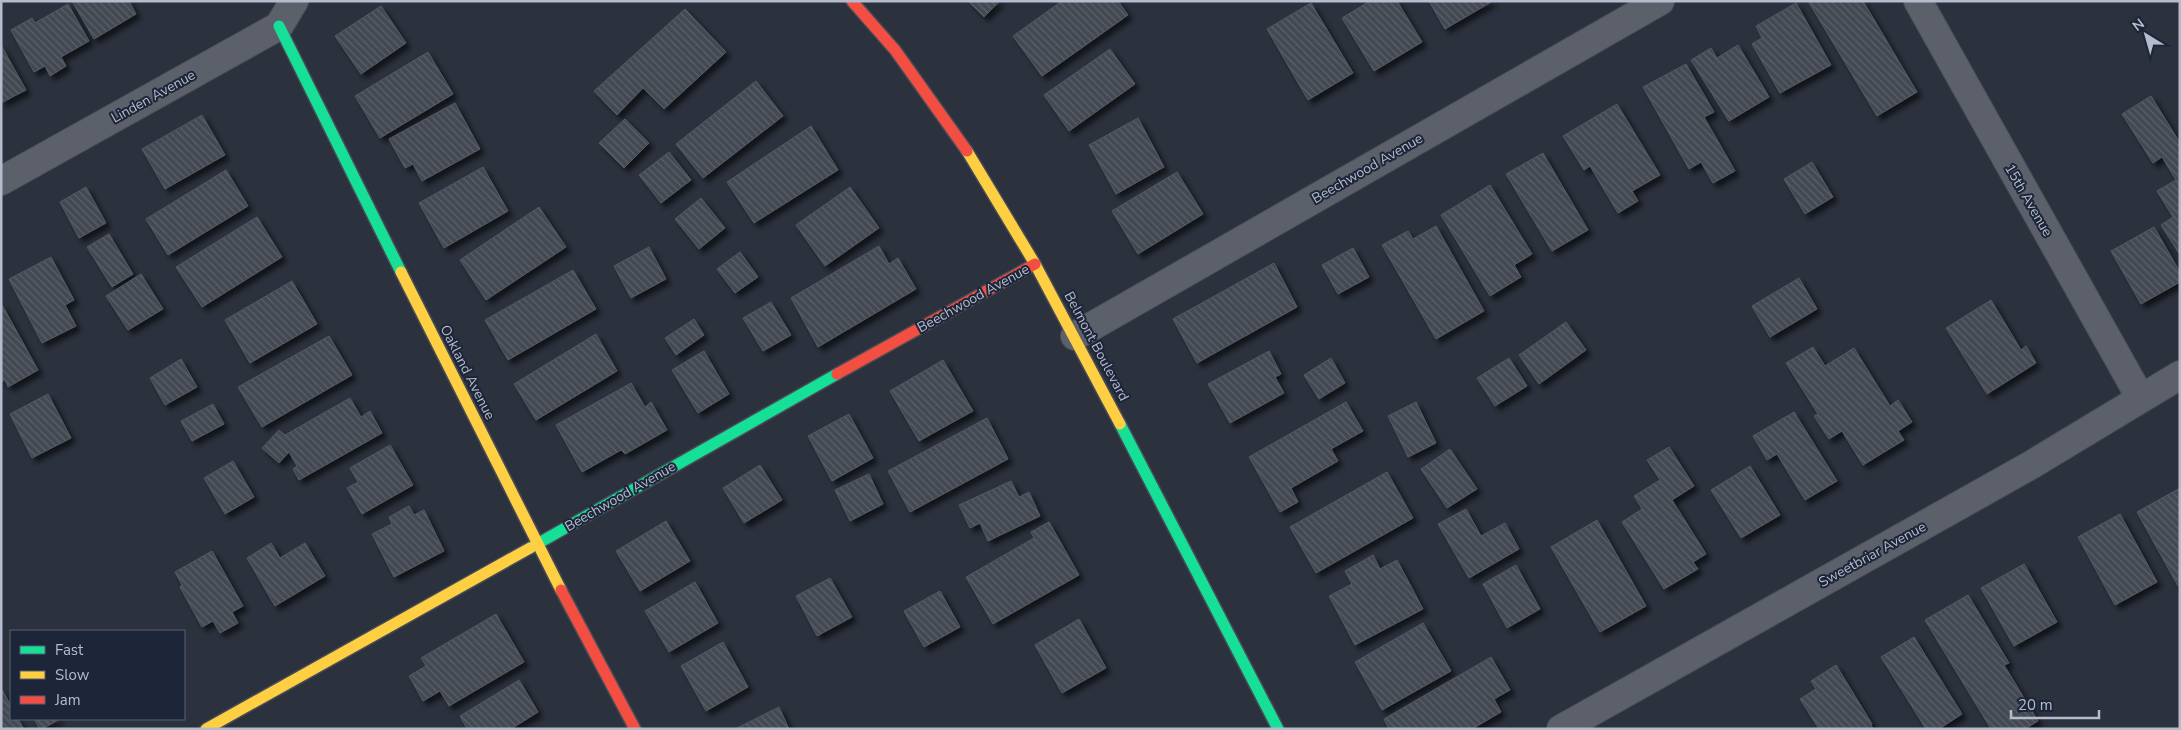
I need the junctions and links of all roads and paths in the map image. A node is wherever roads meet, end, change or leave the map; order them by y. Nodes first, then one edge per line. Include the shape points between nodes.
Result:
1 (294, 1) edge
2 (852, 1) edge
3 (1660, 1) edge
4 (1918, 1) edge
5 (278, 26) junction
6 (1, 181) edge
7 (1034, 264) junction
8 (1075, 336) junction
9 (2180, 375) edge
10 (2140, 397) junction
11 (537, 544) junction
12 (206, 729) edge
13 (635, 729) edge
14 (1278, 729) edge
15 (1560, 729) edge

1 - 5 street, Linden Avenue
2 - 7 street, Belmont Boulevard via 895,50 972,158
3 - 8 street, Beechwood Avenue
4 - 10 street, 15th Avenue
5 - 6 street, Linden Avenue
5 - 11 street, Oakland Avenue
7 - 8 street, Belmont Boulevard
7 - 11 street, Beechwood Avenue
8 - 14 street, Belmont Boulevard
9 - 10 street, Sweetbriar Avenue
10 - 15 street, Sweetbriar Avenue via 2031,465
11 - 12 street, Beechwood Avenue
11 - 13 street, Oakland Avenue

